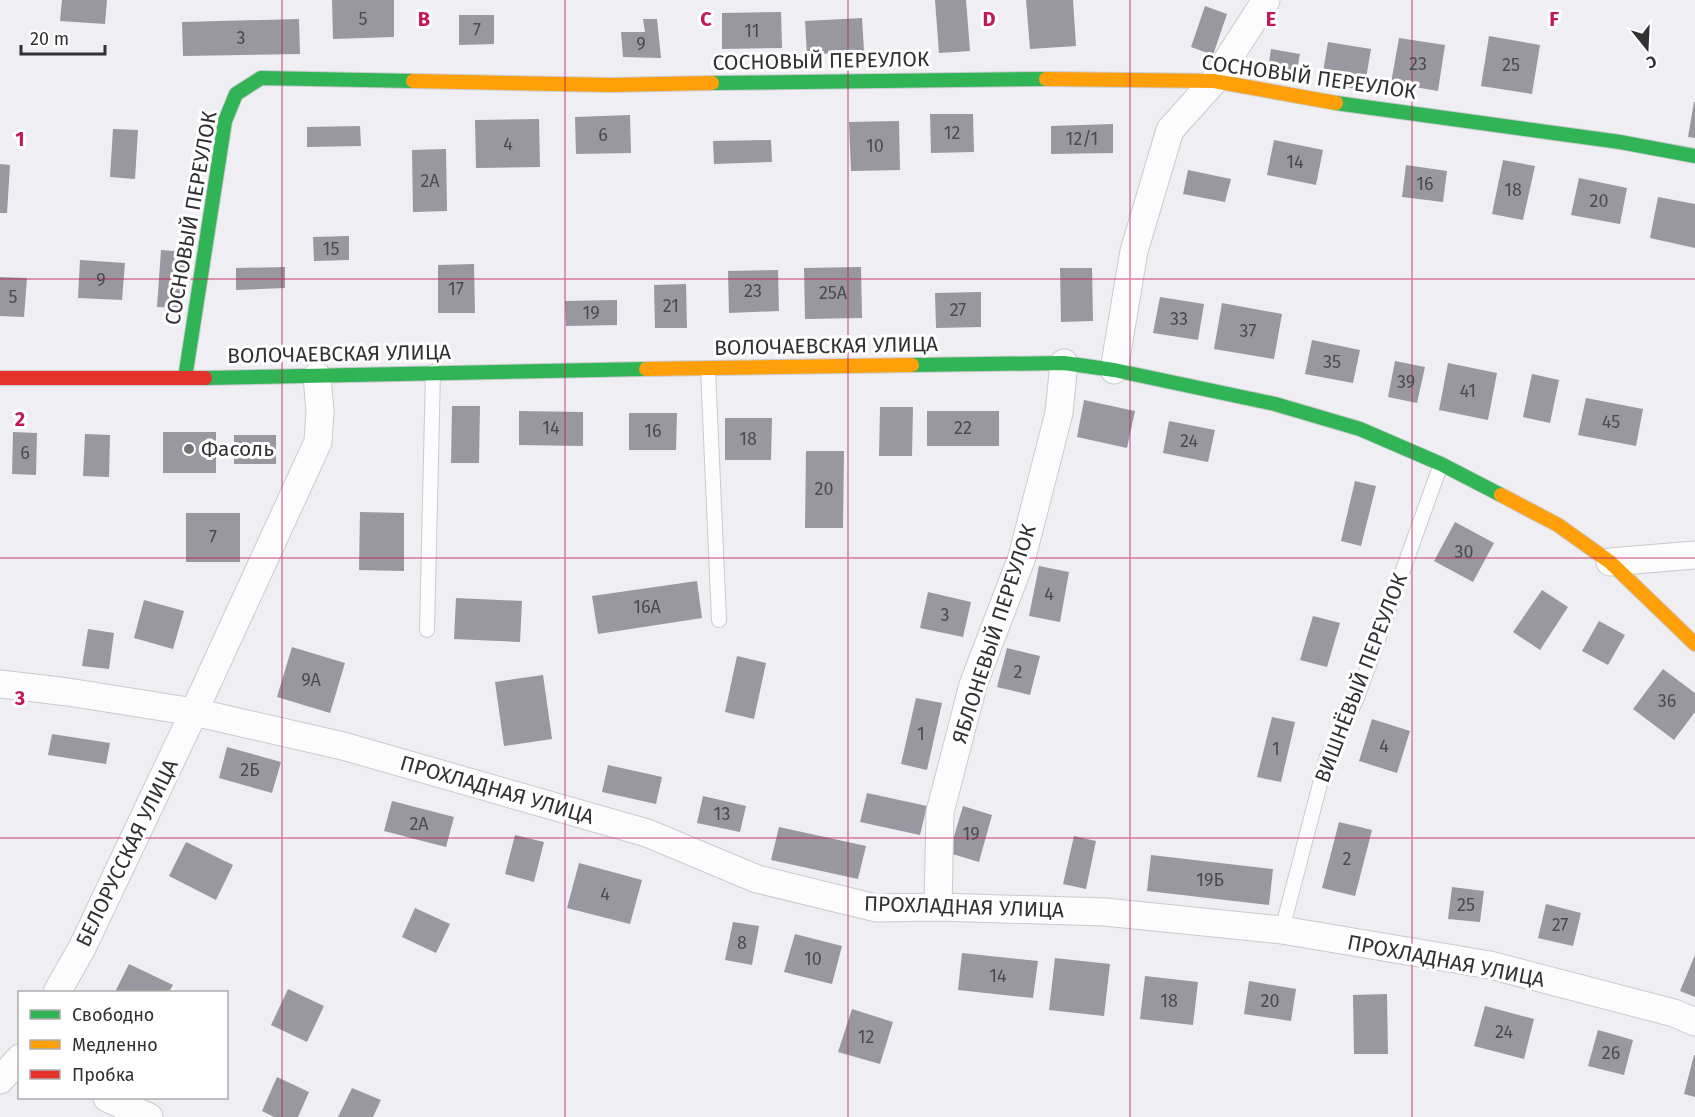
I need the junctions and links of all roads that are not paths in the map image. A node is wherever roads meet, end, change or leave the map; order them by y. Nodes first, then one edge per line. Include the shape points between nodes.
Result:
1 (1266, 0) edge
2 (1214, 81) junction
3 (1695, 156) edge
4 (1064, 363) junction
5 (708, 369) junction
6 (1114, 370) junction
7 (433, 372) junction
8 (317, 376) junction
9 (0, 378) edge
10 (185, 378) junction
11 (1441, 464) junction
12 (1695, 555) edge
13 (1610, 562) junction
14 (719, 620) dead end
15 (427, 630) dead end
16 (1695, 644) edge
17 (0, 684) edge
18 (194, 712) junction
19 (938, 907) junction
20 (1282, 930) junction
21 (58, 991) edge
22 (1695, 1022) edge
23 (18, 1060) edge
24 (0, 1080) edge
25 (109, 1099) edge
26 (149, 1117) edge

1 - 2 street
2 - 3 street, СОСНОВЫЙ ПЕРЕУЛОК
2 - 6 street via 1170,130 1134,251
2 - 10 street, СОСНОВЫЙ ПЕРЕУЛОК via 992,79 610,85 261,78 236,94 225,121
4 - 5 street, ВОЛОЧАЕВСКАЯ УЛИЦА
4 - 6 street, ВОЛОЧАЕВСКАЯ УЛИЦА
4 - 19 street, ЯБЛОНЕВЫЙ ПЕРЕУЛОК via 1059,413 1022,557 973,685 940,812
5 - 7 street, ВОЛОЧАЕВСКАЯ УЛИЦА
5 - 14 lane
6 - 11 street, ВОЛОЧАЕВСКАЯ УЛИЦА via 1275,404 1360,429
7 - 8 street, ВОЛОЧАЕВСКАЯ УЛИЦА
7 - 15 lane
8 - 10 street, ВОЛОЧАЕВСКАЯ УЛИЦА
8 - 18 street, БЕЛОРУССКАЯ УЛИЦА via 321,411 318,442
9 - 10 street, ВОЛОЧАЕВСКАЯ УЛИЦА
11 - 13 street, ВОЛОЧАЕВСКАЯ УЛИЦА via 1558,525
11 - 20 lane, ВИШНЁВЫЙ ПЕРЕУЛОК via 1357,698 1327,757
12 - 13 street
13 - 16 street, ВОЛОЧАЕВСКАЯ УЛИЦА
17 - 18 street, ПРОХЛАДНАЯ УЛИЦА
18 - 19 street, ПРОХЛАДНАЯ УЛИЦА via 343,746 648,833 757,879 876,908
18 - 21 street, БЕЛОРУССКАЯ УЛИЦА
19 - 20 street, ПРОХЛАДНАЯ УЛИЦА via 1105,912
20 - 22 street, ПРОХЛАДНАЯ УЛИЦА via 1490,965 1674,1013
23 - 24 street
25 - 26 street

